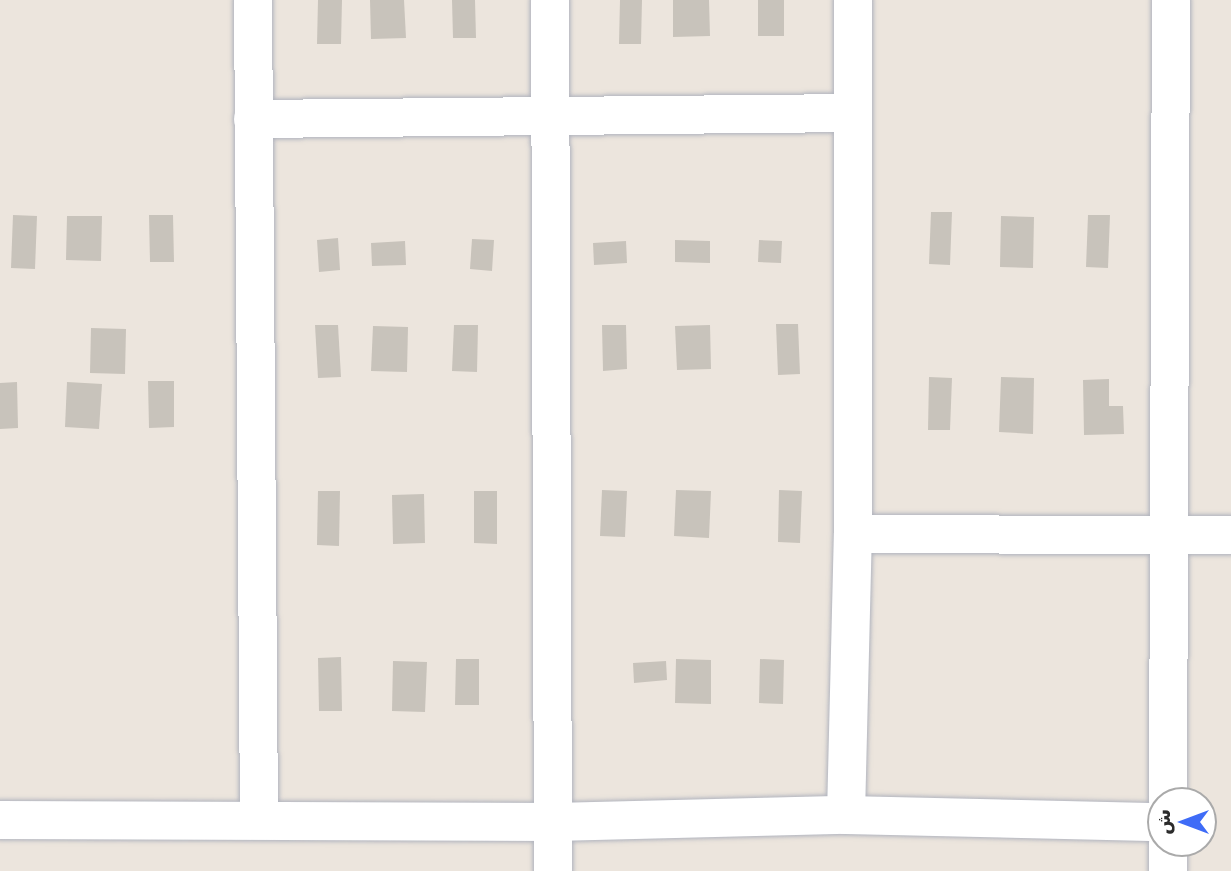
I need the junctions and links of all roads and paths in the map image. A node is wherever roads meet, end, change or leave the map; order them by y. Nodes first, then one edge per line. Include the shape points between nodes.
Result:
1 (253, 0) edge
2 (550, 0) edge
3 (853, 0) edge
4 (1171, 0) edge
5 (853, 113) junction
6 (551, 116) junction
7 (253, 119) junction
8 (853, 534) junction
9 (1169, 534) junction
10 (1231, 535) edge
11 (1168, 787) edge
12 (846, 815) junction
13 (259, 818) junction
14 (0, 820) edge
15 (554, 822) junction
16 (1147, 822) edge
17 (553, 871) edge

1 - 7 street
2 - 6 street
3 - 5 street
4 - 9 street
5 - 6 street
5 - 8 street
6 - 7 street
6 - 15 street
7 - 13 street
8 - 9 street
8 - 12 street
9 - 10 street
9 - 11 street
12 - 15 street
12 - 16 street
13 - 14 street
13 - 15 street
15 - 17 street

